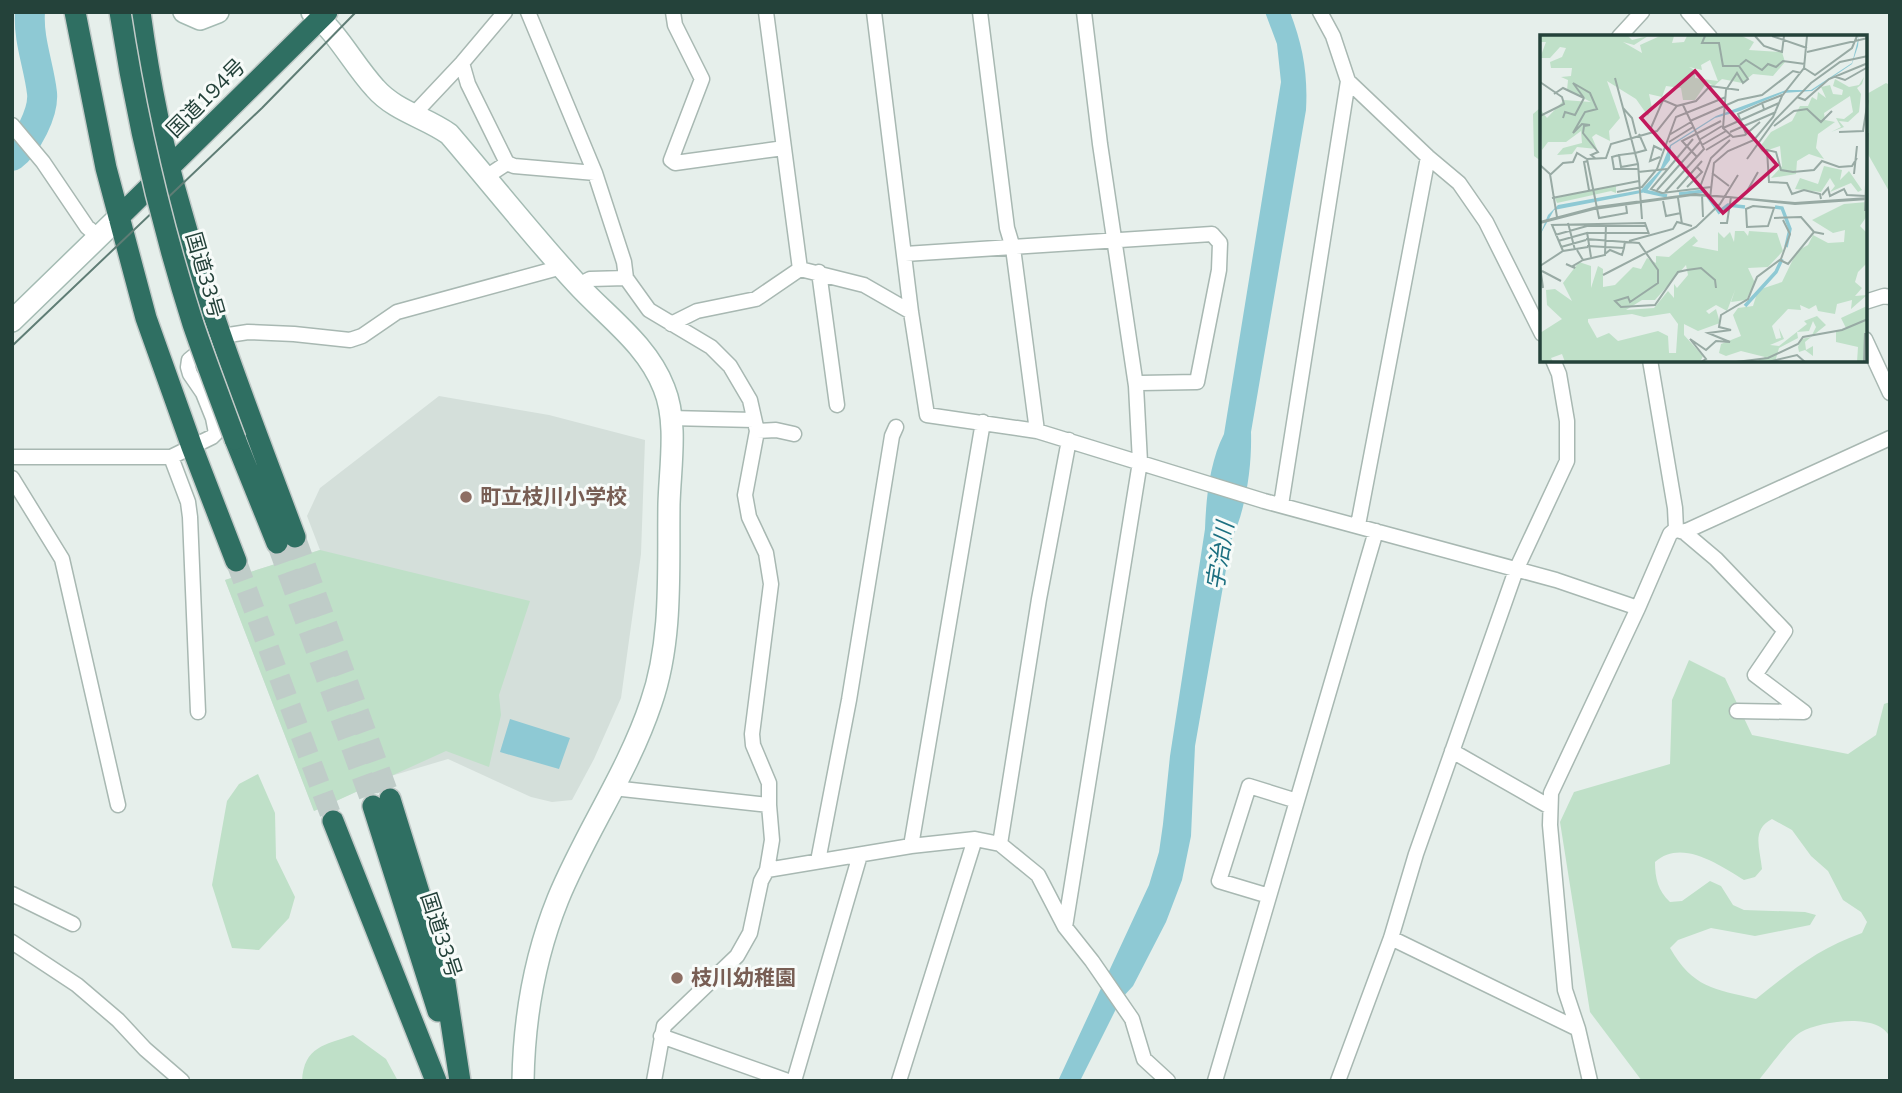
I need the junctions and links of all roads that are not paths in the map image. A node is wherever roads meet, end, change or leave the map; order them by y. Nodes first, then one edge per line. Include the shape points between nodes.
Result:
1 (75, 12) edge
2 (120, 12) edge
3 (140, 12) edge
4 (184, 12) edge
5 (218, 12) edge
6 (505, 12) edge
7 (528, 12) edge
8 (673, 12) edge
9 (766, 12) edge
10 (874, 12) edge
11 (980, 12) edge
12 (1084, 12) edge
13 (1320, 12) edge
14 (1642, 12) edge
15 (1688, 12) edge
16 (320, 14) edge
17 (1621, 35) edge
18 (1708, 35) edge
19 (462, 63) junction
20 (1348, 81) junction
21 (413, 115) junction
22 (13, 125) edge
23 (785, 148) junction
24 (1428, 157) junction
25 (507, 163) junction
26 (170, 169) junction
27 (595, 173) junction
28 (486, 177) junction
29 (119, 217) junction
30 (99, 237) junction
31 (1114, 241) junction
32 (1013, 248) junction
33 (905, 254) junction
34 (562, 267) junction
35 (800, 269) junction
36 (819, 272) junction
37 (626, 278) junction
38 (578, 285) junction
39 (1890, 297) edge
40 (1867, 301) edge
41 (911, 312) junction
42 (12, 321) edge
43 (671, 324) junction
44 (1540, 330) edge
45 (222, 336) junction
46 (1867, 343) edge
47 (1554, 362) edge
48 (1650, 362) edge
49 (1136, 386) junction
50 (1890, 393) edge
51 (837, 405) dead end
52 (670, 418) junction
53 (983, 422) junction
54 (755, 426) junction
55 (896, 427) dead end
56 (1037, 431) junction
57 (794, 434) dead end
58 (1890, 438) edge
59 (1069, 440) junction
60 (192, 447) junction
61 (12, 457) edge
62 (171, 457) junction
63 (1140, 462) junction
64 (12, 478) edge
65 (1281, 505) junction
66 (1358, 525) junction
67 (1376, 530) junction
68 (1680, 531) junction
69 (236, 561) tunnel mouth
70 (1516, 570) junction
71 (1638, 608) junction
72 (1737, 711) dead end
73 (198, 712) dead end
74 (1452, 751) junction
75 (613, 788) junction
76 (1297, 801) junction
77 (381, 803) tunnel mouth
78 (118, 805) dead end
79 (769, 805) junction
80 (1550, 807) junction
81 (333, 821) tunnel mouth
82 (975, 839) junction
83 (1000, 844) junction
84 (911, 846) junction
85 (860, 855) junction
86 (818, 861) junction
87 (767, 870) junction
88 (12, 894) edge
89 (1269, 896) junction
90 (73, 924) dead end
91 (1065, 927) junction
92 (1391, 938) junction
93 (12, 942) edge
94 (1578, 1029) junction
95 (661, 1036) junction
96 (182, 1081) edge
97 (436, 1081) edge
98 (459, 1081) edge
99 (523, 1081) edge
100 (654, 1081) edge
101 (791, 1081) edge
102 (899, 1081) edge
103 (1168, 1081) edge
104 (1215, 1081) edge
105 (1338, 1081) edge
106 (1590, 1081) edge

1 - 29 highway
2 - 45 highway, 国道33号, bridge via 142,125 193,324 235,439 286,540
3 - 26 highway
4 - 5 street via 200,19
6 - 19 street
7 - 27 street
8 - 23 street via 702,79 671,160
9 - 23 street
10 - 33 street
11 - 32 street
12 - 31 street
13 - 20 street via 1334,36
14 - 17 street
15 - 18 street
16 - 21 street via 374,88
16 - 26 highway, 国道194号
19 - 21 street
19 - 25 street
20 - 24 street
20 - 65 street
21 - 28 street via 449,134
22 - 30 street
23 - 35 street
24 - 44 street via 1459,183 1486,222
24 - 66 street
25 - 27 street
25 - 28 street
26 - 29 highway, 国道194号
26 - 45 highway
27 - 37 street
28 - 34 street
29 - 30 street
29 - 60 highway via 146,318
30 - 42 street
31 - 32 street
31 - 49 street
31 - 49 street via 1212,234 1220,243 1197,382
32 - 33 street
32 - 56 street
33 - 41 street
34 - 38 street
34 - 45 street via 397,312 351,340 248,332
35 - 36 street
35 - 43 street via 756,299 697,312
36 - 41 street via 864,285
36 - 51 street
37 - 38 street via 590,279
37 - 43 street via 649,310
38 - 52 street via 648,358 664,388
39 - 40 street
41 - 53 street via 927,415
43 - 54 street via 711,347 730,366 750,400
45 - 60 street via 189,360 190,374 216,427 212,437
46 - 50 street
47 - 70 street via 1567,421 1567,461
48 - 68 street
49 - 63 street
52 - 54 street
52 - 75 street via 665,644 651,704
53 - 56 street
53 - 84 street
54 - 57 street
54 - 79 street via 745,495 749,517 766,553 771,584 752,734 769,783
55 - 86 street
56 - 59 street
58 - 68 street
59 - 63 street
59 - 83 street
60 - 62 street
60 - 69 highway
61 - 62 street
62 - 73 street via 190,517
63 - 65 street
63 - 91 street
64 - 78 street via 62,559
65 - 66 street
66 - 67 street
67 - 70 street
67 - 76 street
68 - 71 street via 1670,534
68 - 72 street via 1716,559 1786,631 1755,676 1804,712
70 - 71 street
70 - 74 street
71 - 80 street via 1551,793
74 - 80 street
74 - 92 street
75 - 79 street
75 - 99 street via 557,900 546,935 528,1008
76 - 89 street
76 - 89 street via 1249,786 1219,881
77 - 98 highway via 443,970
79 - 87 street via 772,840
80 - 94 street via 1565,990
81 - 97 highway
82 - 83 street
82 - 84 street
82 - 102 street
83 - 91 street via 1038,875
84 - 85 street
85 - 86 street
85 - 101 street
86 - 87 street
87 - 95 street via 750,933 737,956 664,1026
88 - 90 street
89 - 104 street
91 - 103 street via 1132,1019 1144,1059
92 - 94 street
92 - 105 street
93 - 96 street via 77,985
94 - 106 street
95 - 100 street
95 - 101 street

